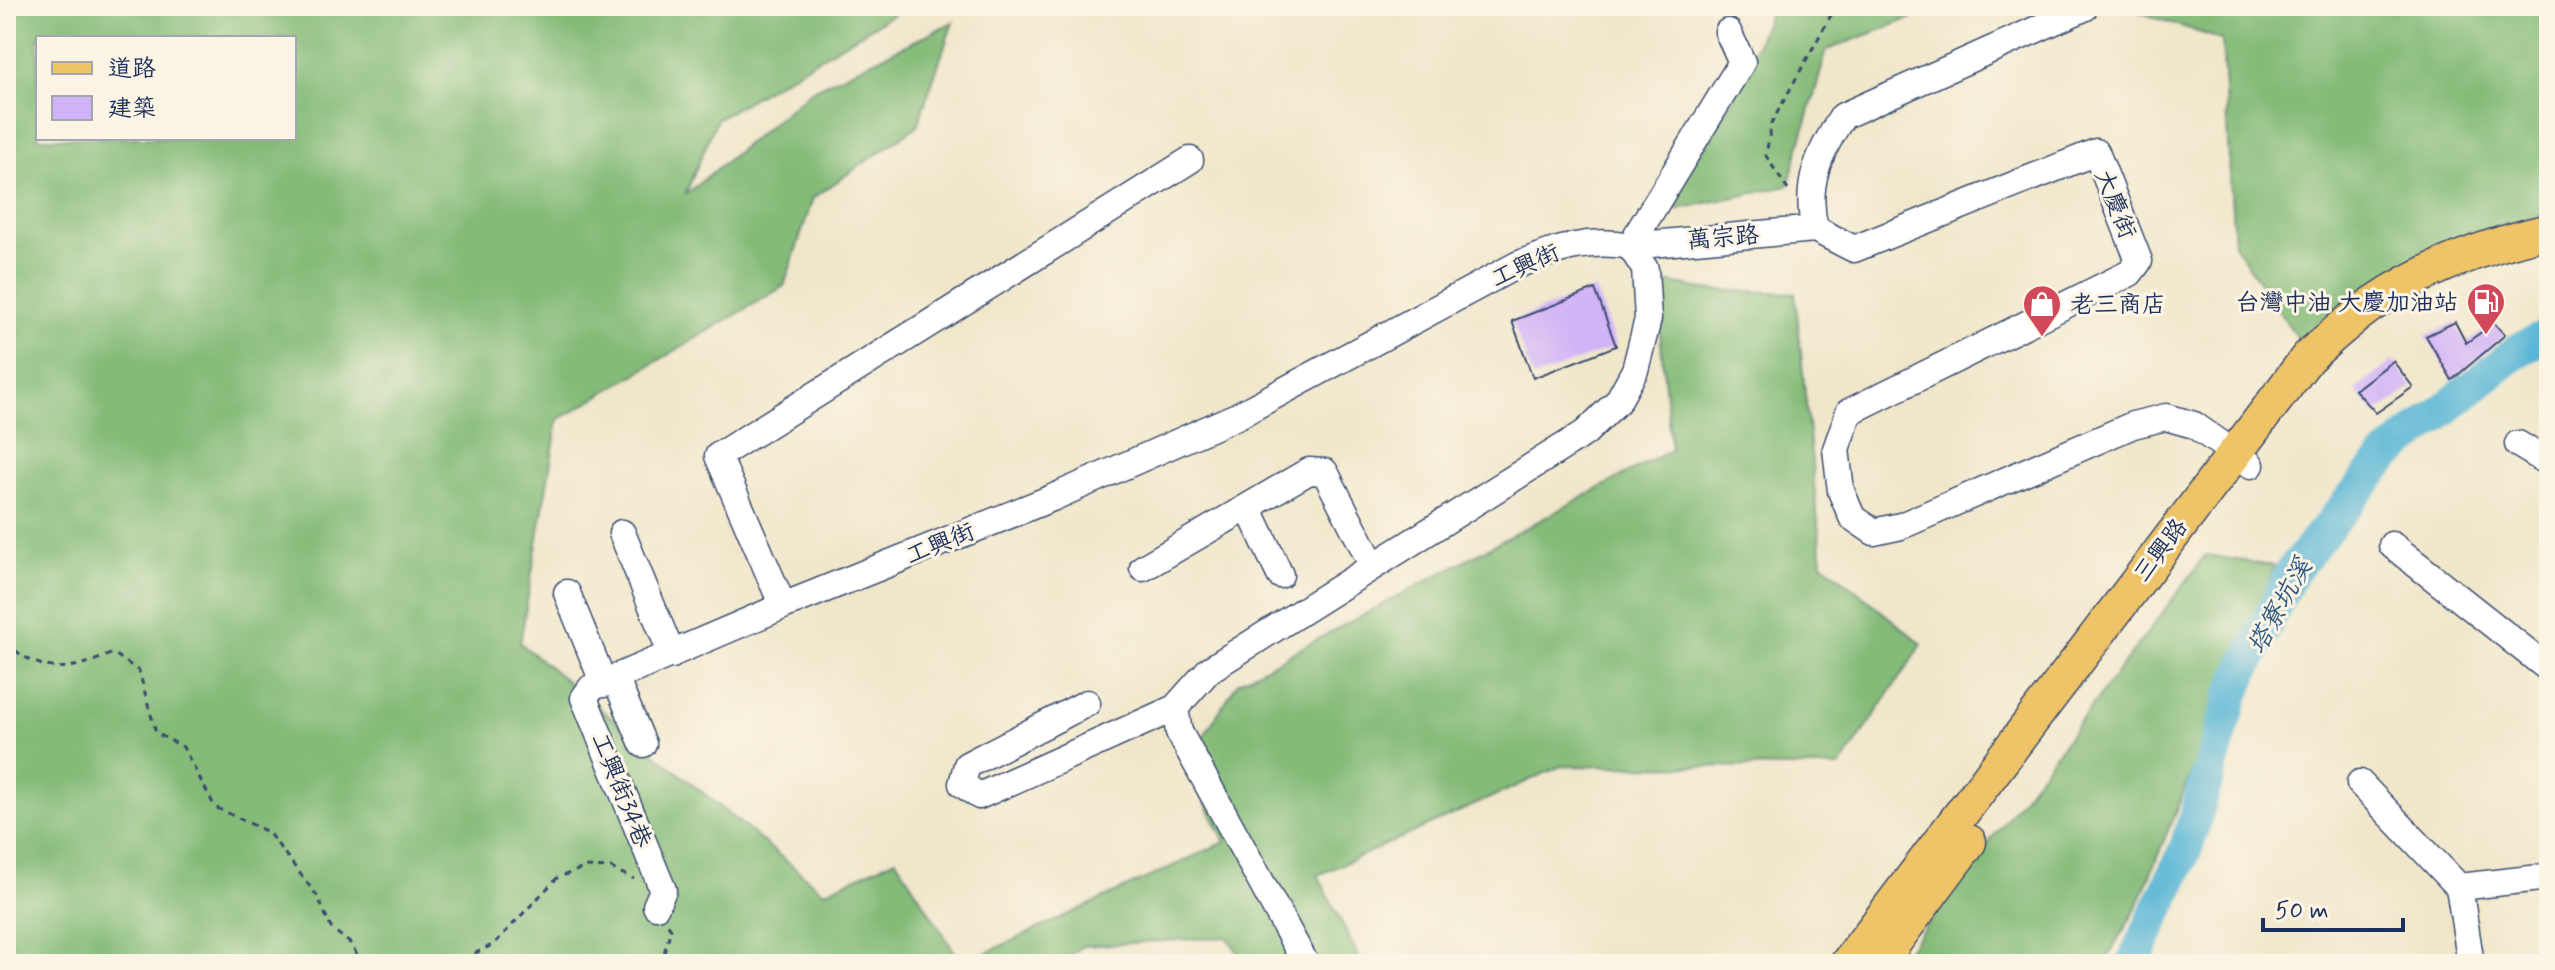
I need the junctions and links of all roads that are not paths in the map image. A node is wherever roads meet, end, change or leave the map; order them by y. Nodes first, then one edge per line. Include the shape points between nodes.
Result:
1 (2084, 8) edge
2 (1728, 32) dead end
3 (1190, 160) dead end
4 (1803, 230) junction
5 (2549, 231) edge
6 (1630, 246) junction
7 (2549, 250) edge
8 (2518, 444) dead end
9 (2242, 459) junction
10 (2549, 463) edge
11 (1248, 507) junction
12 (622, 533) dead end
13 (2392, 545) dead end
14 (1373, 566) junction
15 (1143, 568) dead end
16 (1280, 575) dead end
17 (567, 593) dead end
18 (783, 606) junction
19 (672, 655) junction
20 (2549, 669) edge
21 (610, 682) junction
22 (1087, 703) dead end
23 (1175, 708) junction
24 (643, 744) dead end
25 (2360, 783) dead end
26 (2549, 877) edge
27 (2459, 887) junction
28 (656, 906) road end
29 (1306, 964) edge
30 (1847, 964) edge
31 (1878, 964) edge
32 (2471, 964) edge

1 - 4 street via 1843,116 1822,147
2 - 6 street via 1742,62
3 - 18 street via 718,456
4 - 6 street, 萬宗路
4 - 9 street, 大慶街 via 1854,249 2096,152 2139,261 2130,273 1849,412 1836,449 1841,491 1852,517 1874,532 1901,526 2133,425 2166,417 2194,425
5 - 9 main road, 三興路 via 2484,249 2372,304 2308,357
6 - 14 street via 1645,269 1648,319 1635,370 1618,401 1585,433
6 - 18 street, 工興街 via 1604,241 1558,248 1517,265 1237,416 1052,498
7 - 9 main road, 三興路 via 2467,278 2378,323 2327,368
8 - 10 street
9 - 30 main road, 三興路
9 - 31 main road, 三興路
11 - 14 street via 1309,471 1325,472
11 - 15 street
11 - 16 street
12 - 19 street
13 - 20 street
14 - 23 street via 1209,670
17 - 21 street
18 - 19 street, 工興街
19 - 21 street, 工興街
21 - 24 street
21 - 28 street, 工興街34巷 via 591,688 584,698 663,890
22 - 23 street via 967,765 962,784 979,796
23 - 29 street via 1179,732
25 - 27 street
26 - 27 street
27 - 32 street

